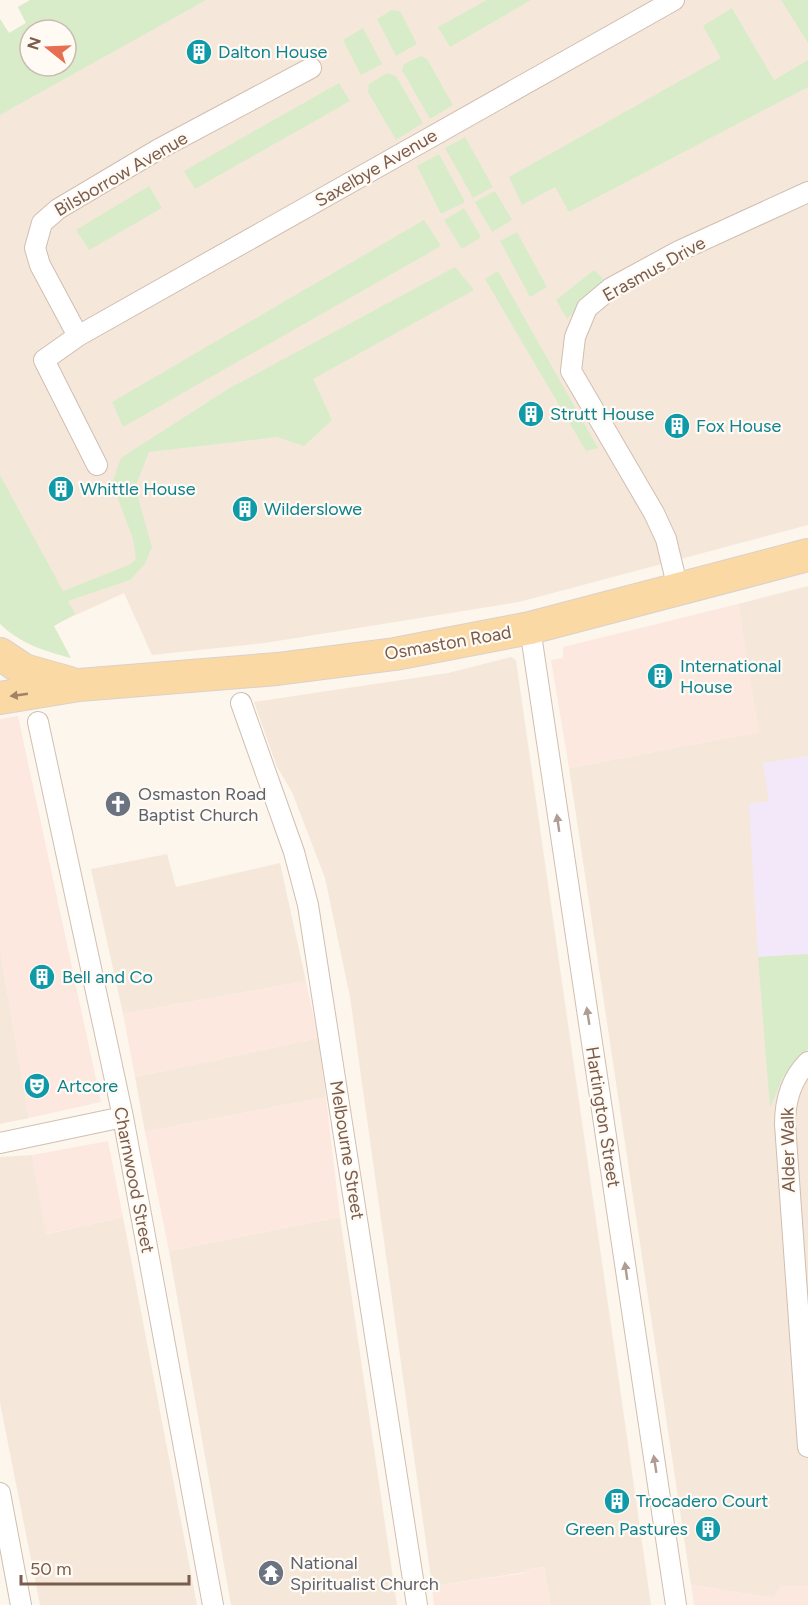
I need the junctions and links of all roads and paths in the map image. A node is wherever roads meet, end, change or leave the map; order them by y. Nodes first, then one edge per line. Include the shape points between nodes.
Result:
1 (674, 0) edge
2 (311, 68) dead end
3 (808, 192) edge
4 (78, 336) junction
5 (97, 465) dead end
6 (808, 555) edge
7 (678, 589) junction
8 (530, 628) junction
9 (0, 654) edge
10 (79, 685) junction
11 (0, 698) edge
12 (241, 703) dead end
13 (38, 722) dead end
14 (808, 1062) edge
15 (123, 1118) junction
16 (0, 1143) edge
17 (808, 1447) edge
18 (0, 1493) edge
19 (21, 1605) edge
20 (213, 1605) edge
21 (417, 1605) edge
22 (676, 1605) edge

1 - 4 street, Saxelbye Avenue
2 - 4 street, Bilsborrow Avenue via 159,149 58,209 42,223 35,248 40,265
3 - 7 street, Erasmus Drive via 679,251 611,288 587,308 575,337 571,371 654,513 666,538
4 - 5 street, Saxelbye Avenue via 44,360
6 - 7 main road, Osmaston Road
7 - 8 main road, Osmaston Road
8 - 10 main road, Osmaston Road via 315,665
22 -> 8 street, Hartington Street
9 - 10 main road, Osmaston Road via 24,670
10 -> 11 main road, Osmaston Road
12 - 21 street, Melbourne Street via 294,852 308,905
13 - 15 street, Charnwood Street
14 - 17 street, Alder Walk via 785,1106
15 - 16 street
15 - 20 street, Charnwood Street
18 - 19 street

